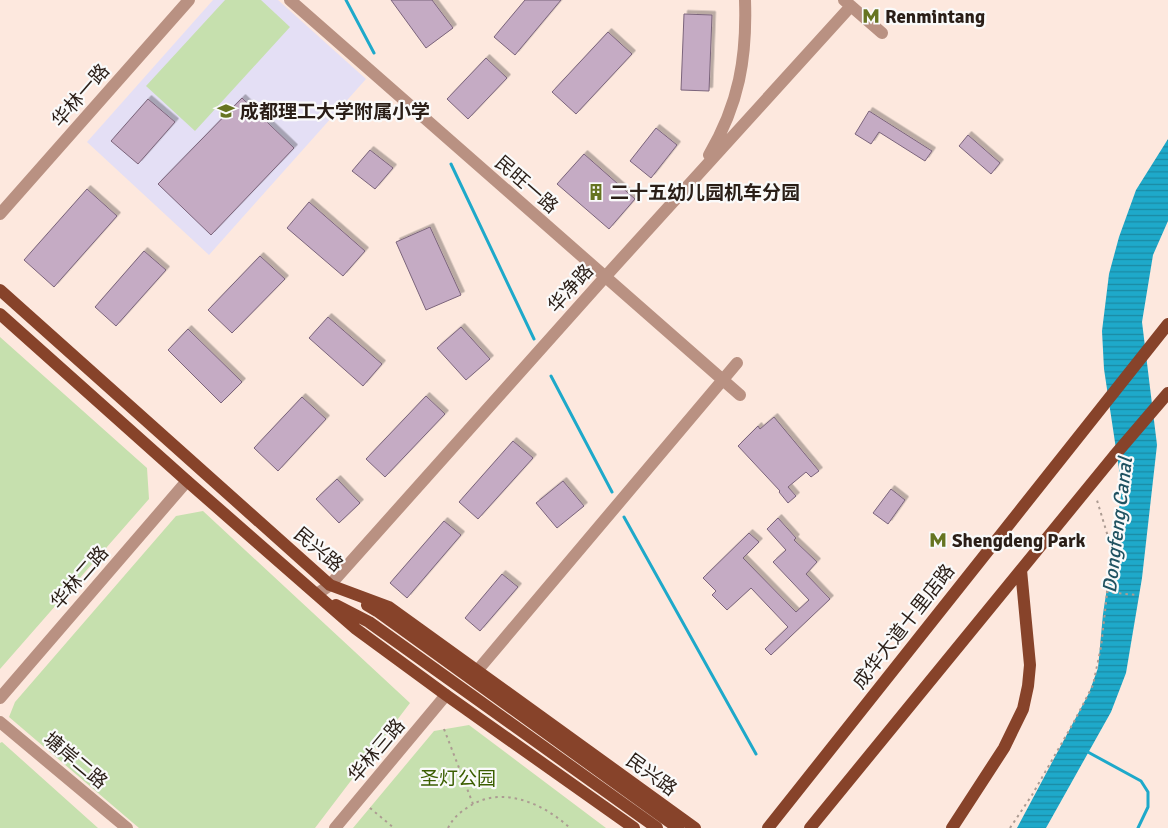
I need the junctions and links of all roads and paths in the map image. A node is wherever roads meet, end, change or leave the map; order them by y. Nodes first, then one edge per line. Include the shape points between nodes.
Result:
1 (189, 0) edge
2 (290, 0) edge
3 (745, 0) edge
4 (847, 3) edge
5 (882, 34) dead end
6 (696, 176) junction
7 (0, 214) edge
8 (605, 277) junction
9 (0, 290) edge
10 (0, 314) edge
11 (1167, 326) edge
12 (736, 363) dead end
13 (722, 380) junction
14 (740, 395) dead end
15 (1167, 395) edge
16 (187, 481) junction
17 (1092, 484) junction
18 (1021, 570) junction
19 (330, 585) junction
20 (1106, 592) junction
21 (316, 594) junction
22 (1136, 595) dead end
23 (477, 670) junction
24 (446, 695) junction
25 (0, 698) edge
26 (0, 722) edge
27 (444, 729) dead end
28 (473, 804) junction
29 (370, 808) dead end
30 (127, 828) edge
31 (334, 828) edge
32 (394, 828) edge
33 (448, 828) edge
34 (570, 828) edge
35 (634, 828) edge
36 (657, 828) edge
37 (678, 828) edge
38 (695, 828) edge
39 (768, 828) edge
40 (810, 828) edge
41 (952, 828) edge
42 (1010, 828) edge

1 - 7 street, 华林一路
2 - 8 street, 民旺一路
3 - 6 street via 743,63 736,94 711,153
4 - 5 street
4 - 6 street, 华净路
6 - 8 street, 华净路
8 - 13 street, 民旺一路
8 - 19 street, 华净路
9 - 19 main road, 民兴路
10 - 16 main road, 民兴路
11 - 39 main road, 成华大道十里店路
12 - 13 street
13 - 14 street, 民旺一路
13 - 23 street
15 - 17 main road
16 - 21 main road, 民兴路
16 - 25 street, 华林二路
17 - 18 main road
17 - 20 path via 1112,550
18 - 40 main road
18 - 41 main road via 1030,665 1023,709 1004,748
19 - 21 street, 华净路
19 - 23 main road, 民兴路 via 389,607
19 - 37 main road, 民兴路 via 378,611
20 - 22 path
20 - 42 path via 1101,647 1092,685 1032,795
21 - 24 main road, 民兴路 via 356,629
21 - 36 main road via 368,622
23 - 38 main road, 民兴路
24 - 31 street, 华林三路
24 - 35 main road, 民兴路
26 - 30 street, 塘岸二路
27 - 28 path
28 - 33 path via 460,812
28 - 34 path via 496,797 526,801 552,813
29 - 32 path

